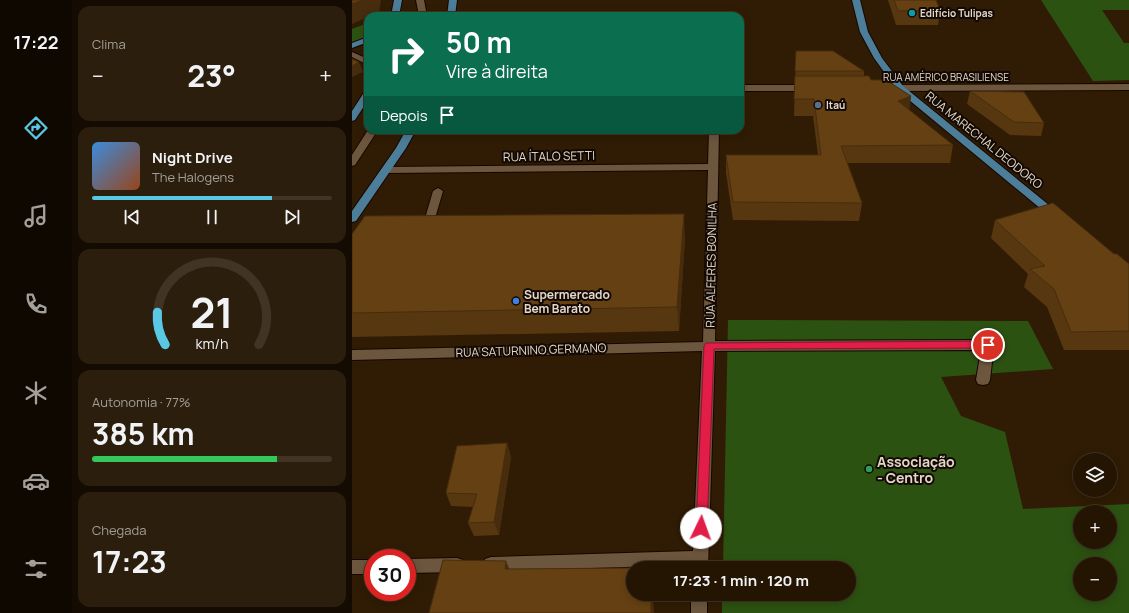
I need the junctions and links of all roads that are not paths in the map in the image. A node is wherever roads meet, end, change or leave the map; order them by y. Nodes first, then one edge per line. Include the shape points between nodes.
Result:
1 (398, 0) edge
2 (420, 0) edge
3 (453, 0) edge
4 (856, 0) edge
5 (396, 12) edge
6 (422, 12) edge
7 (452, 12) edge
8 (364, 41) edge
9 (352, 46) edge
10 (352, 54) edge
11 (364, 60) edge
12 (1129, 87) edge
13 (744, 88) edge
14 (821, 88) edge
15 (884, 88) edge
16 (900, 88) junction
17 (364, 99) edge
18 (352, 118) edge
19 (370, 134) edge
20 (408, 134) edge
21 (714, 134) edge
22 (352, 163) edge
23 (712, 167) junction
24 (386, 170) junction
25 (438, 191) dead end
26 (431, 215) edge
27 (352, 219) edge
28 (1065, 223) edge
29 (709, 346) junction
30 (352, 355) edge
31 (983, 380) dead end
32 (700, 561) edge
33 (626, 563) edge
34 (416, 566) edge
35 (364, 567) edge
36 (352, 568) edge
37 (699, 601) edge
38 (699, 613) edge

1 - 5 main road
2 - 6 street
3 - 7 main road
4 - 16 main road, RUA MARECHAL DEODORO via 864,32 878,58
8 - 9 main road
10 - 11 street
12 - 16 street, RUA AMÉRICO BRASILIENSE
13 - 14 street
15 - 16 street, RUA AMÉRICO BRASILIENSE
16 - 28 main road, RUA MARECHAL DEODORO
17 - 18 main road
19 - 22 street
20 - 24 main road
21 - 23 street, RUA ALFERES BONILHA
23 - 24 street, RUA ÍTALO SETTI
23 - 29 street, RUA ALFERES BONILHA
24 - 27 main road
25 - 26 street
29 - 30 street, RUA SATURNINO GERMANO
29 - 31 street, RUA SATURNINO GERMANO via 988,345
29 - 32 street, RUA ALFERES BONILHA
33 - 34 street
35 - 36 street
37 - 38 street

